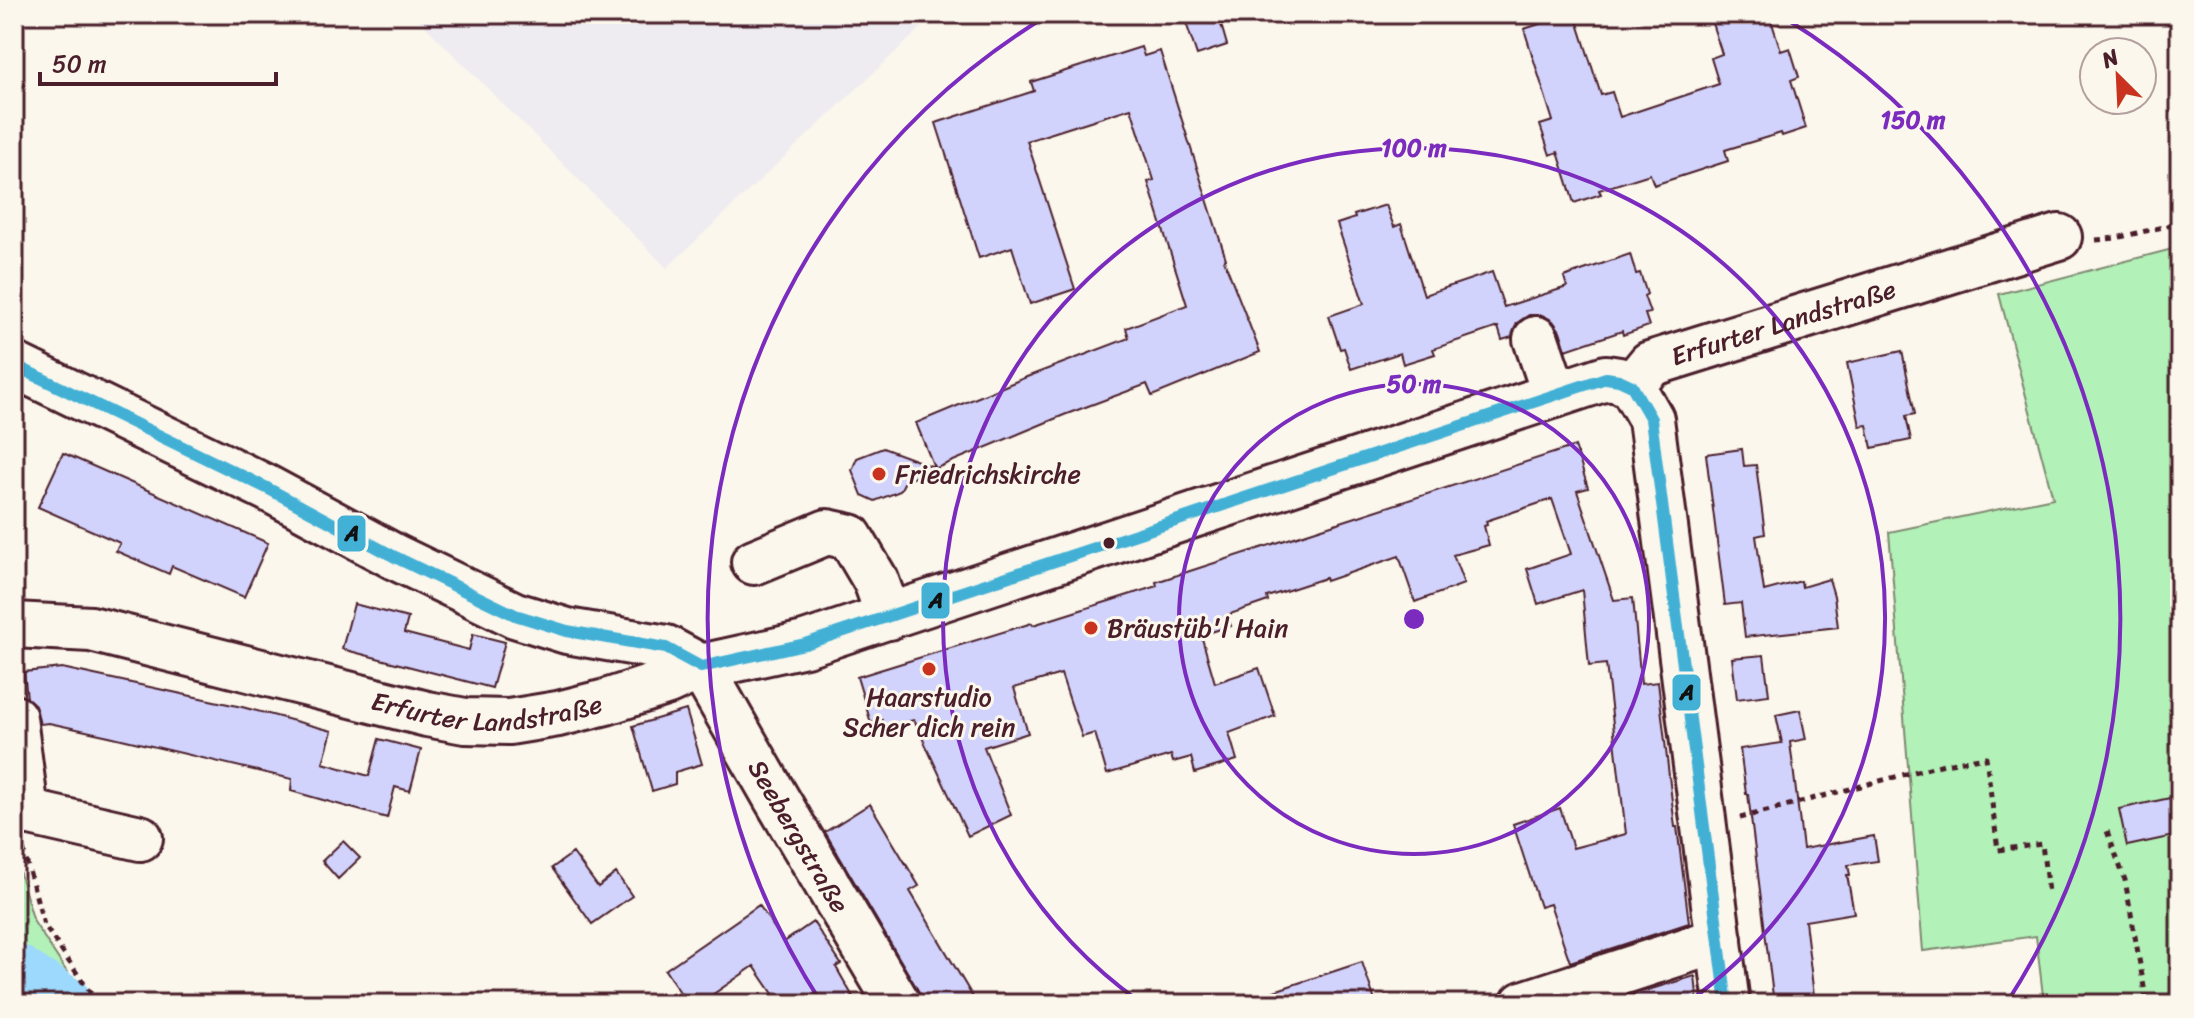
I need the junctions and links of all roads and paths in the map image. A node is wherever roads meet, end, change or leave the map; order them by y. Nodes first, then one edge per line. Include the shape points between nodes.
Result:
1 (2180, 223) edge
2 (2059, 237) joint
3 (1536, 339) dead end
4 (14, 365) edge
5 (1632, 386) junction
6 (1555, 395) junction
7 (754, 562) dead end
8 (889, 617) junction
9 (16, 632) edge
10 (701, 667) junction
11 (14, 718) edge
12 (26, 812) junction
13 (1704, 828) junction
14 (2107, 831) dead end
15 (140, 838) dead end
16 (2048, 892) dead end
17 (1719, 940) junction
18 (98, 1004) edge
19 (898, 1004) edge
20 (1523, 1004) edge
21 (1727, 1004) edge
22 (2147, 1004) edge

1 - 2 path via 2103,241
2 - 5 street, Erfurter Landstraße via 1650,364
3 - 6 street
4 - 10 street via 515,615 567,631 666,648
5 - 6 street, Erfurter Landstraße via 1606,378
5 - 13 street via 1651,419
6 - 8 street, Erfurter Landstraße
7 - 8 street via 827,532 850,537 876,581
8 - 10 street, Erfurter Landstraße via 805,644
9 - 10 street, Erfurter Landstraße via 91,629 465,721 509,722 558,714
10 - 19 street, Seebergstraße
11 - 12 street
12 - 15 street
12 - 18 path via 23,848 44,925
13 - 16 path via 1986,757 1998,850 2042,844
13 - 17 street
14 - 22 path via 2125,880
17 - 20 street
17 - 21 street

